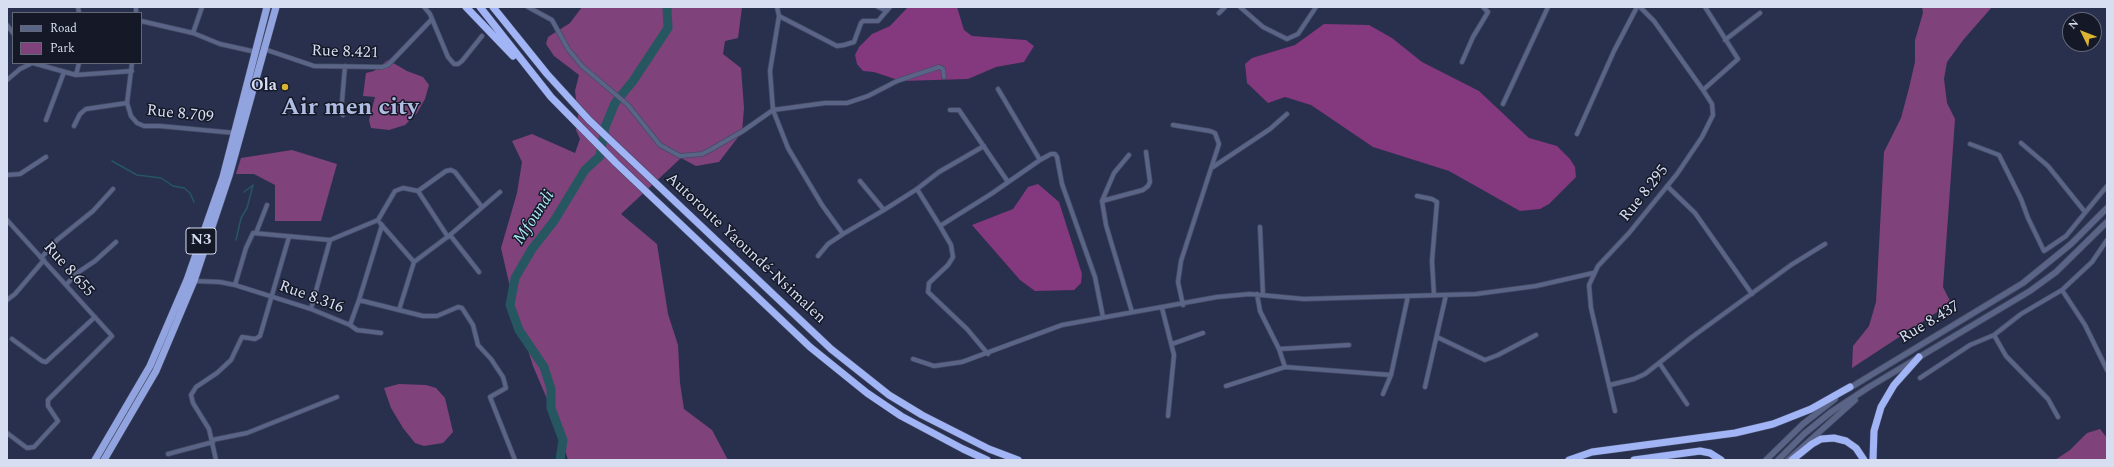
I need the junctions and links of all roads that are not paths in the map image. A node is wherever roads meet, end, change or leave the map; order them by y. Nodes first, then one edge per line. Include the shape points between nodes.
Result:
1 (202, 7) edge
2 (267, 7) edge
3 (276, 7) edge
4 (424, 7) edge
5 (466, 7) edge
6 (480, 7) edge
7 (493, 7) edge
8 (498, 7) edge
9 (528, 7) edge
10 (777, 7) edge
11 (878, 7) edge
12 (1225, 7) edge
13 (1240, 7) edge
14 (1316, 7) edge
15 (1483, 7) edge
16 (1548, 7) edge
17 (1649, 7) edge
18 (1705, 7) edge
19 (1640, 8) edge
20 (888, 9) edge
21 (1219, 13) dead end
22 (1760, 13) dead end
23 (779, 16) junction
24 (432, 19) junction
25 (142, 21) edge
26 (193, 33) junction
27 (482, 36) dead end
28 (1725, 40) junction
29 (522, 42) junction
30 (264, 49) junction
31 (256, 52) junction
32 (1462, 62) dead end
33 (30, 64) edge
34 (36, 64) edge
35 (79, 64) edge
36 (132, 64) edge
37 (345, 66) junction
38 (132, 71) junction
39 (64, 72) junction
40 (76, 75) junction
41 (944, 77) dead end
42 (7, 80) edge
43 (998, 89) dead end
44 (1703, 90) junction
45 (551, 97) junction
46 (127, 103) junction
47 (1503, 104) dead end
48 (773, 110) junction
49 (950, 110) dead end
50 (1287, 114) dead end
51 (343, 115) dead end
52 (46, 120) dead end
53 (1173, 125) dead end
54 (74, 126) dead end
55 (235, 134) junction
56 (1577, 134) dead end
57 (2021, 143) dead end
58 (1970, 144) dead end
59 (984, 146) junction
60 (1146, 152) dead end
61 (1129, 155) dead end
62 (46, 156) dead end
63 (1040, 160) junction
64 (1213, 168) junction
65 (7, 175) edge
66 (860, 181) dead end
67 (1008, 182) junction
68 (1668, 186) junction
69 (2107, 186) edge
70 (113, 189) dead end
71 (917, 189) junction
72 (418, 191) junction
73 (500, 192) dead end
74 (1417, 196) dead end
75 (1102, 201) junction
76 (267, 205) dead end
77 (482, 208) junction
78 (2107, 208) edge
79 (884, 210) junction
80 (2085, 212) junction
81 (7, 220) edge
82 (378, 220) junction
83 (2107, 222) edge
84 (382, 225) junction
85 (940, 226) junction
86 (1260, 227) dead end
87 (256, 233) junction
88 (843, 234) junction
89 (449, 236) junction
90 (289, 237) junction
91 (330, 240) junction
92 (2107, 240) edge
93 (116, 242) dead end
94 (1825, 244) dead end
95 (2101, 249) junction
96 (2107, 252) edge
97 (818, 256) dead end
98 (42, 259) junction
99 (414, 262) junction
100 (479, 272) dead end
101 (1594, 273) junction
102 (194, 281) junction
103 (66, 285) junction
104 (235, 285) junction
105 (2062, 290) junction
106 (1752, 294) junction
107 (1260, 295) junction
108 (1434, 295) junction
109 (1446, 295) junction
110 (271, 296) junction
111 (1408, 296) junction
112 (7, 300) edge
113 (359, 300) junction
114 (1183, 305) junction
115 (1162, 308) junction
116 (311, 309) junction
117 (399, 310) junction
118 (1132, 312) junction
119 (95, 317) junction
120 (1103, 317) junction
121 (350, 325) junction
122 (381, 333) dead end
123 (1203, 333) dead end
124 (1536, 335) dead end
125 (1994, 335) junction
126 (1437, 337) junction
127 (12, 339) dead end
128 (1172, 344) junction
129 (1349, 345) dead end
130 (1279, 349) junction
131 (988, 354) junction
132 (1919, 357) junction
133 (913, 359) dead end
134 (1660, 364) junction
135 (1284, 368) junction
136 (2107, 370) edge
137 (1390, 375) junction
138 (1920, 378) dead end
139 (1610, 385) junction
140 (1226, 386) dead end
141 (1425, 387) dead end
142 (1850, 387) junction
143 (1869, 387) junction
144 (1383, 394) dead end
145 (337, 397) dead end
146 (1687, 404) dead end
147 (1615, 411) dead end
148 (1168, 416) dead end
149 (2058, 417) dead end
150 (7, 433) edge
151 (212, 441) junction
152 (168, 454) dead end
153 (95, 460) edge
154 (104, 460) edge
155 (216, 460) edge
156 (515, 460) edge
157 (987, 460) edge
158 (1018, 460) edge
159 (1569, 460) edge
160 (1634, 460) edge
161 (1721, 460) edge
162 (1764, 460) edge
163 (1778, 460) edge
164 (1788, 460) edge
165 (1792, 460) edge
166 (1864, 460) edge
167 (1874, 460) edge

1 - 26 street
2 - 31 highway, N3
3 - 30 highway, N3
4 - 24 street
5 - 45 highway
6 - 45 highway, Autoroute Yaoundé-Nsimalen
7 - 29 highway, Autoroute Yaoundé-Nsimalen
8 - 29 highway
9 - 48 street via 552,20 582,66 628,105 660,145 680,156 702,154 743,131
10 - 23 street
11 - 20 street
12 - 21 street
13 - 14 street via 1263,27 1287,39 1298,34
15 - 32 street via 1488,12
16 - 47 street
17 - 19 street
18 - 28 street
19 - 44 street, Rue 8.295
19 - 56 street via 1614,51
20 - 23 street via 878,21 860,23 854,42 844,46 837,46
22 - 28 street
23 - 48 street via 770,71
24 - 27 street via 448,58 454,64 462,61
24 - 37 street, Rue 8.421 via 385,66
25 - 26 street
26 - 31 street via 220,44
28 - 44 street via 1737,55 1737,62
29 - 158 highway, Autoroute Yaoundé-Nsimalen via 547,74 625,156 856,371 922,415 989,449
30 - 37 street, Rue 8.421 via 305,64
30 - 102 highway, N3 via 227,183
31 - 55 highway, N3
33 - 42 street
34 - 39 street
35 - 40 street
36 - 38 street, Rue 8.709
37 - 51 street
38 - 40 street
38 - 46 street, Rue 8.709
39 - 40 street
39 - 52 street
41 - 48 street via 943,69 939,67 897,81 868,96 847,103 825,103
43 - 63 street
44 - 68 street, Rue 8.295 via 1712,104 1713,115
45 - 157 highway, Autoroute Yaoundé-Nsimalen via 616,163 837,370 901,416
46 - 54 street via 86,109 80,114
46 - 55 street, Rue 8.709 via 131,116 144,126
48 - 88 street via 788,148 822,205
49 - 59 street via 959,110
50 - 64 street via 1270,129
53 - 64 street via 1215,133 1219,144
55 - 153 highway, N3 via 211,214 171,319 150,366
57 - 80 street via 2048,166
58 - 80 street via 1999,155 2044,251 2066,236
59 - 67 street
59 - 71 street
60 - 75 street via 1150,182 1148,186 1143,190
61 - 75 street via 1114,173
62 - 65 street via 20,174
63 - 67 street
63 - 120 street via 1051,154 1057,157 1062,184 1095,277
64 - 114 street via 1181,261 1178,282
66 - 79 street
67 - 85 street
68 - 101 street, Rue 8.295
68 - 106 street via 1695,213
69 - 80 street
70 - 98 street
71 - 79 street
71 - 85 street
72 - 77 street via 446,171 452,170
72 - 82 street via 403,188 395,191
72 - 89 street
73 - 77 street
74 - 108 street via 1437,202 1432,262
75 - 118 street via 1106,224
76 - 87 street
77 - 89 street
78 - 142 main road, Rue 8.437 via 2071,244 2023,283
79 - 88 street
81 - 98 street, Rue 8.655
82 - 84 street
82 - 91 street
83 - 132 main road, Rue 8.437 via 2056,272 2030,291
84 - 99 street
84 - 113 street
85 - 131 street via 951,245 953,257 929,283 928,292 967,328
86 - 107 street
87 - 90 street
87 - 104 street via 251,235
88 - 97 street via 828,244
89 - 99 street
89 - 100 street
90 - 91 street
90 - 110 street
91 - 116 street
92 - 95 street
93 - 103 street
94 - 106 street via 1803,256
95 - 96 street
95 - 105 street via 2077,278
98 - 103 street, Rue 8.655
98 - 112 street via 16,294
99 - 117 street
101 - 109 street via 1536,286
101 - 139 street, Rue 8.295 via 1589,291
102 - 104 street, Rue 8.316
102 - 154 highway, N3 via 156,371
103 - 119 street, Rue 8.655
104 - 110 street, Rue 8.316
105 - 125 street via 2021,314
105 - 136 street via 2085,325
106 - 134 street via 1692,337
107 - 111 street via 1304,298
107 - 114 street via 1217,297
107 - 130 street via 1260,311
108 - 109 street
108 - 111 street
109 - 126 street
110 - 116 street, Rue 8.316
110 - 151 street via 260,336 254,339 242,337 230,360 217,373 196,386 191,395
111 - 137 street
113 - 117 street, Rue 8.316
113 - 121 street, Rue 8.316
114 - 115 street
115 - 118 street
115 - 128 street
116 - 121 street, Rue 8.316
117 - 156 street, Rue 8.316 via 430,316 458,307 465,312 473,325 478,345 503,377 506,388 490,397
118 - 120 street
119 - 127 street via 46,362
119 - 150 street, Rue 8.655 via 112,336 48,400 48,406 58,421 34,447 27,448
120 - 131 street via 1062,325
121 - 122 street via 360,331
123 - 128 street
124 - 126 street via 1485,360
125 - 138 street via 1970,345
125 - 149 street via 2006,356 2048,399
126 - 141 street
128 - 148 street via 1174,355
129 - 130 street
130 - 135 street
131 - 133 street via 941,366
132 - 143 main road, Rue 8.437
132 - 167 highway via 1894,385 1880,407 1874,431
134 - 139 street via 1634,379
134 - 146 street
135 - 137 street
135 - 140 street
137 - 144 street
139 - 147 street, Rue 8.295
142 - 159 highway via 1811,409 1773,424 1735,433 1592,452
142 - 162 main road, Rue 8.437 via 1803,424
143 - 163 main road, Rue 8.437 via 1831,412
143 - 164 main road
145 - 151 street via 247,433
151 - 152 street
151 - 155 street
160 - 161 highway via 1700,451 1710,453
165 - 166 highway via 1812,444 1822,439 1834,438 1846,441 1856,448

